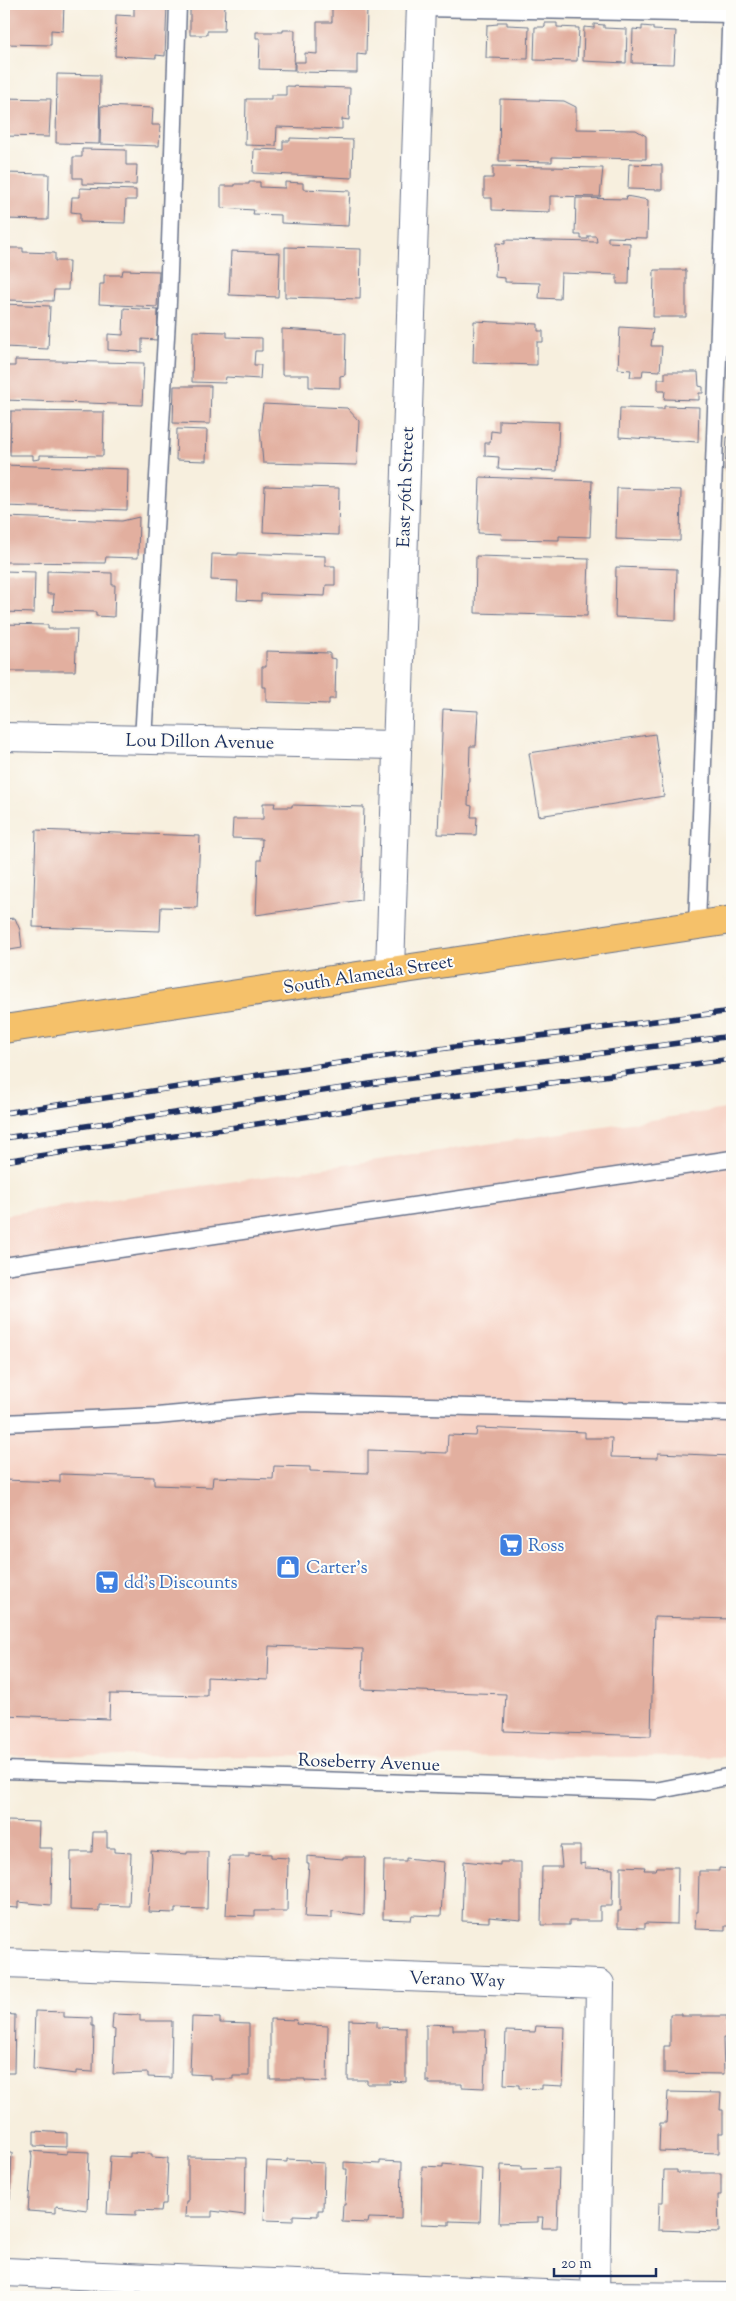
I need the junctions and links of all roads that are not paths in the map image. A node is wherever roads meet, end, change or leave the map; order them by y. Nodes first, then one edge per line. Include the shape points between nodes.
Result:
1 (178, 4) edge
2 (421, 6) edge
3 (731, 9) edge
4 (4, 737) edge
5 (143, 740) junction
6 (396, 745) junction
7 (732, 920) edge
8 (697, 925) junction
9 (390, 970) junction
10 (4, 1029) edge
11 (732, 1159) edge
12 (4, 1266) edge
13 (732, 1413) edge
14 (4, 1423) edge
15 (4, 1770) edge
16 (732, 1776) edge
17 (4, 1963) edge
18 (4, 2272) edge
19 (348, 2292) edge
20 (595, 2296) junction
21 (730, 2297) edge

1 - 5 lane via 168,302
2 - 3 lane
2 - 6 street, East 76th Street
3 - 8 lane
4 - 5 street, Lou Dillon Avenue
5 - 6 street, Lou Dillon Avenue
6 - 9 street, East 76th Street
7 - 8 main road, South Alameda Street
8 - 9 main road, South Alameda Street
9 - 10 main road, South Alameda Street
11 - 12 lane
13 - 14 lane via 298,1403 157,1416
15 - 16 lane, Roseberry Avenue via 655,1790
17 - 20 street, Verano Way via 600,1984
18 - 19 street
19 - 20 street
20 - 21 street

